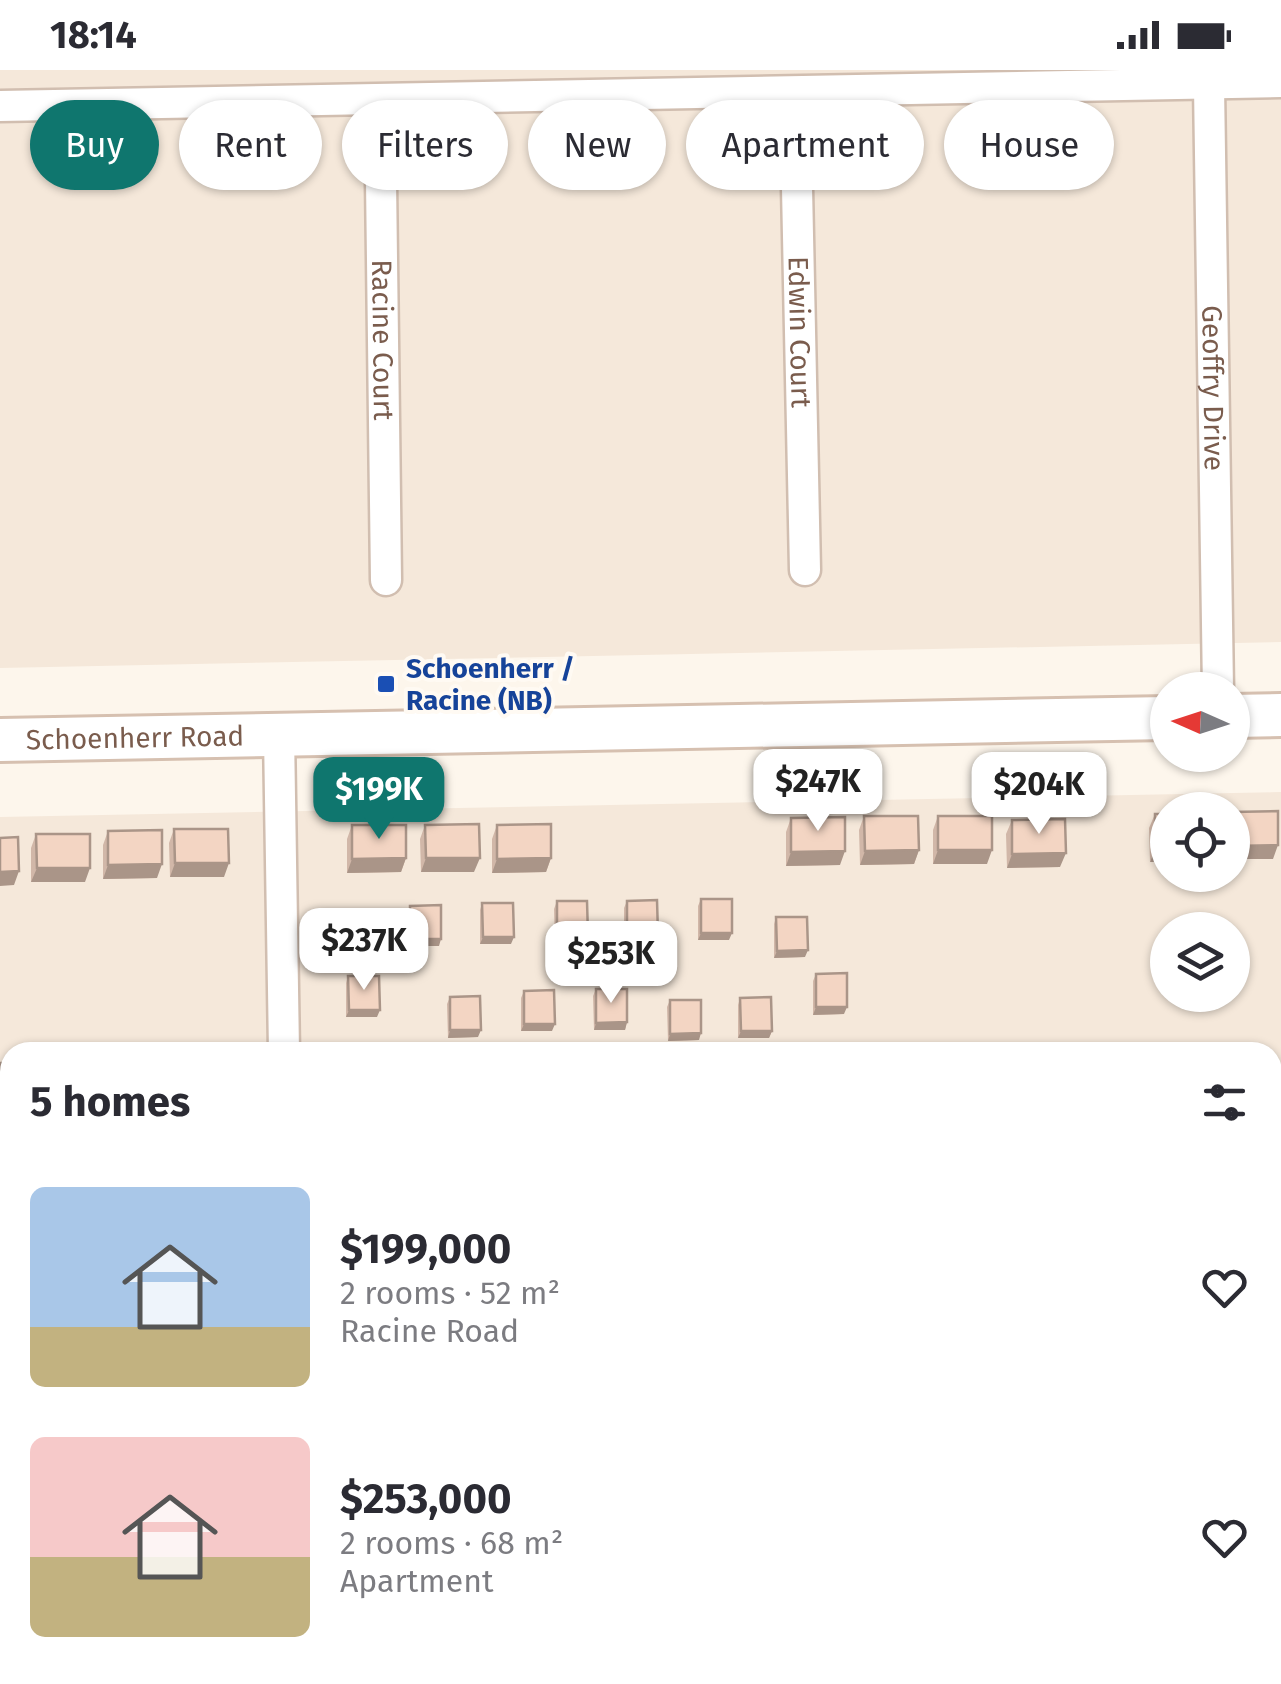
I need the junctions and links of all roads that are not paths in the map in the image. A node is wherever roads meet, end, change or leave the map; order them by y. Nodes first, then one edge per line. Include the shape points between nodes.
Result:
1 (1281, 82) edge
2 (1209, 86) junction
3 (795, 92) junction
4 (380, 100) edge
5 (342, 101) edge
6 (0, 106) edge
7 (381, 190) edge
8 (805, 570) dead end
9 (386, 580) dead end
10 (1218, 672) edge
11 (1281, 715) edge
12 (1250, 716) edge
13 (1150, 718) edge
14 (279, 734) junction
15 (0, 740) edge
16 (284, 1042) edge

1 - 2 street
2 - 3 street
2 - 10 street, Geoffry Drive
3 - 4 street
3 - 8 street, Edwin Court
5 - 6 street
7 - 9 street, Racine Court
11 - 12 main road
13 - 14 main road, Schoenherr Road
14 - 15 main road, Schoenherr Road
14 - 16 street

